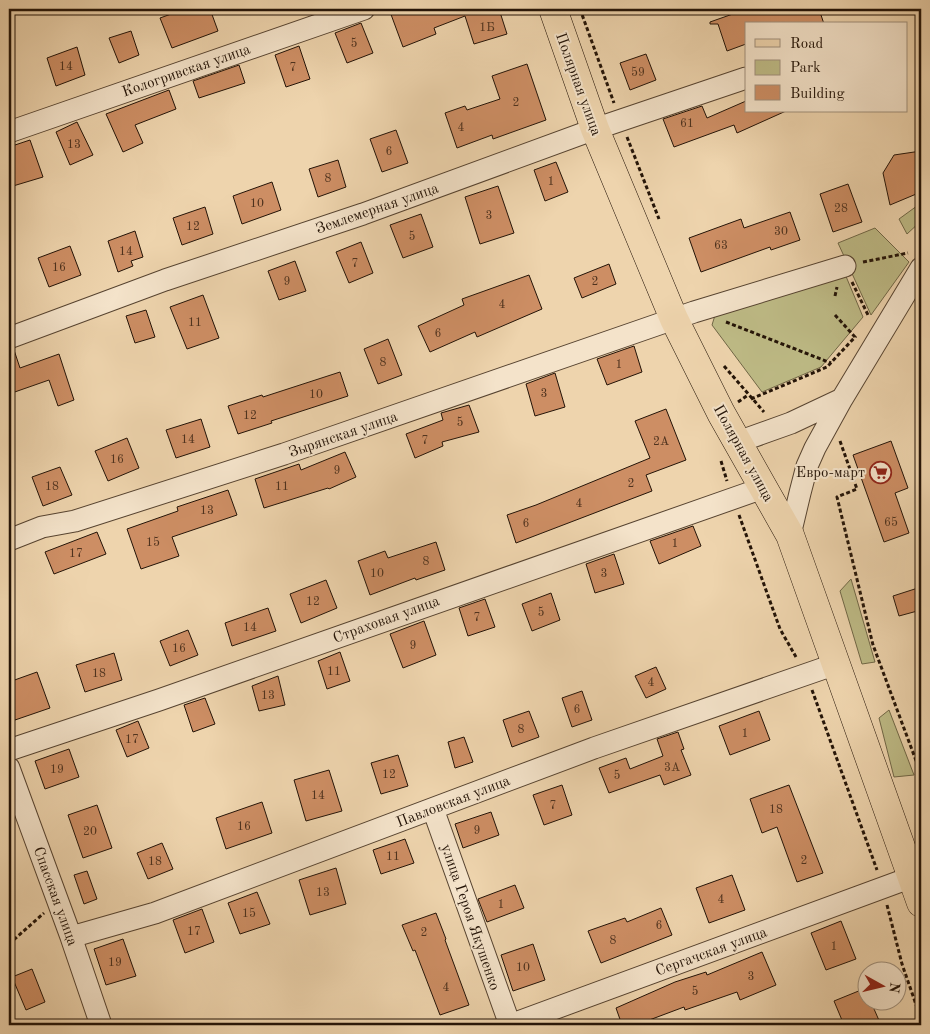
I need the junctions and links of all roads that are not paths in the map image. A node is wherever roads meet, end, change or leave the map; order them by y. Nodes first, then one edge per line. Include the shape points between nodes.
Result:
1 (364, 9) edge
2 (553, 9) edge
3 (745, 78) edge
4 (595, 129) junction
5 (9, 132) edge
6 (916, 260) edge
7 (845, 266) road end
8 (684, 315) junction
9 (9, 338) edge
10 (842, 399) junction
11 (738, 442) junction
12 (763, 488) junction
13 (790, 535) junction
14 (9, 540) edge
15 (836, 664) junction
16 (9, 750) edge
17 (9, 768) edge
18 (433, 809) junction
19 (912, 877) junction
20 (921, 903) edge
21 (71, 937) junction
22 (101, 1025) edge
23 (510, 1025) edge

1 - 5 street, Кологривская улица
2 - 4 main road, Полярная улица
3 - 4 street, Землемерная улица
4 - 8 main road, Полярная улица
4 - 9 street, Землемерная улица
6 - 10 street via 892,316
7 - 8 street, Зырянская улица
8 - 11 main road, Полярная улица via 692,358
8 - 14 street, Зырянская улица via 284,454 76,521 42,527
10 - 11 street via 791,423
10 - 13 street via 808,466
11 - 12 main road, Полярная улица
12 - 13 main road, Полярная улица
12 - 16 street, Страховая улица
13 - 15 main road, Полярная улица
15 - 18 street, Павловская улица via 594,748
15 - 19 main road, Полярная улица
17 - 21 street, Спасская улица
18 - 21 street, Павловская улица via 155,913
18 - 23 street, улица Героя Якушенко
19 - 20 main road, Полярная улица
19 - 23 street, Сергачская улица
21 - 22 street, Спасская улица

